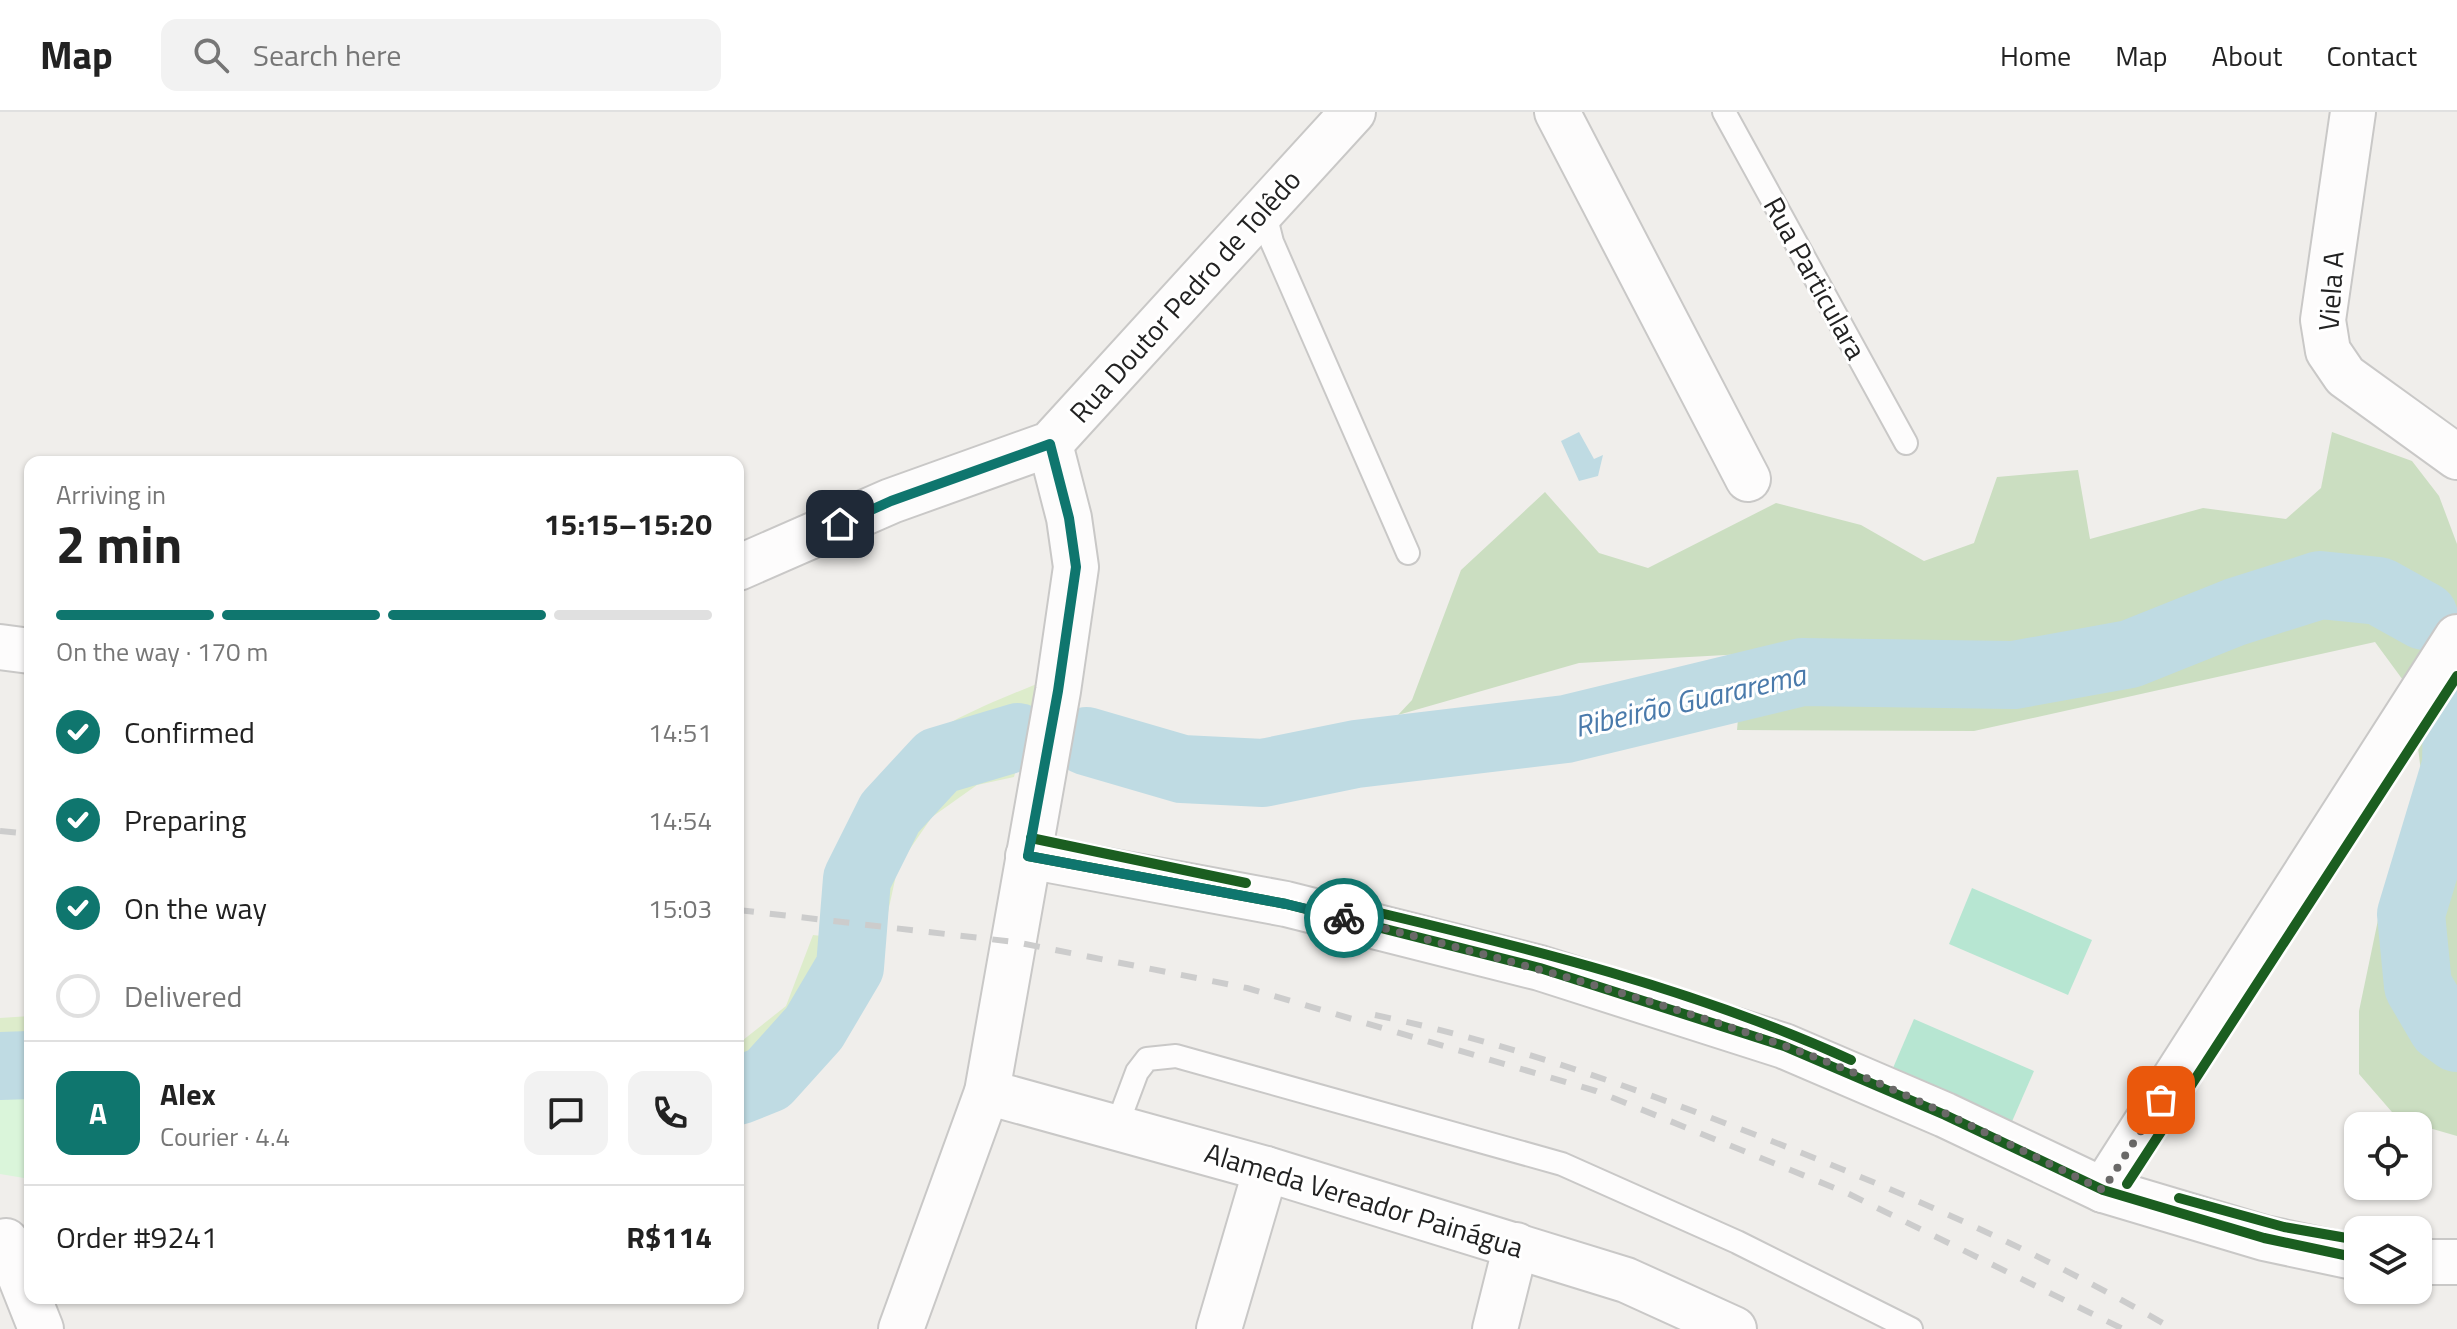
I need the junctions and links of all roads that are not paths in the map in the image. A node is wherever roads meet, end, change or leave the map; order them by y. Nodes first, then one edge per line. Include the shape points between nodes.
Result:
1 (1353, 112) edge
2 (1557, 112) edge
3 (1724, 112) edge
4 (2353, 112) edge
5 (1264, 210) junction
6 (1906, 443) dead end
7 (1050, 444) junction
8 (2457, 457) edge
9 (1748, 479) dead end
10 (1408, 553) dead end
11 (744, 565) edge
12 (2457, 637) edge
13 (0, 647) edge
14 (24, 650) edge
15 (1028, 856) junction
16 (987, 1092) junction
17 (1116, 1128) junction
18 (1266, 1169) junction
19 (2103, 1190) junction
20 (6, 1241) dead end
21 (1516, 1245) junction
22 (2344, 1255) edge
23 (2432, 1262) edge
24 (2457, 1262) edge
25 (24, 1286) edge
26 (31, 1304) edge
27 (41, 1329) edge
28 (901, 1329) edge
29 (1219, 1329) edge
30 (1495, 1329) edge
31 (1734, 1329) edge
32 (1911, 1329) edge

1 - 5 street, Rua Doutor Pedro de Tolêdo
2 - 9 street
3 - 6 lane, Rua Particulara
4 - 8 street, Viela A via 2323,320 2328,351 2345,376
5 - 7 street, Rua Doutor Pedro de Tolêdo
5 - 10 lane via 1272,242
7 - 11 street, Rua Doutor Pedro de Tolêdo via 891,501
7 - 15 street via 1076,567
12 - 19 street
13 - 14 street
15 - 16 street
15 - 19 street via 1286,904 1540,968 1784,1046
16 - 17 street, Alameda Vereador Painágua
16 - 28 street
17 - 18 street, Alameda Vereador Painágua
17 - 32 lane via 1147,1059 1176,1056 1562,1164 1737,1242
18 - 21 street, Alameda Vereador Painágua
18 - 29 street
19 - 22 street via 2264,1238
20 - 25 street
21 - 30 street
21 - 31 street, Alameda Vereador Painágua via 1626,1280
23 - 24 street
26 - 27 street

